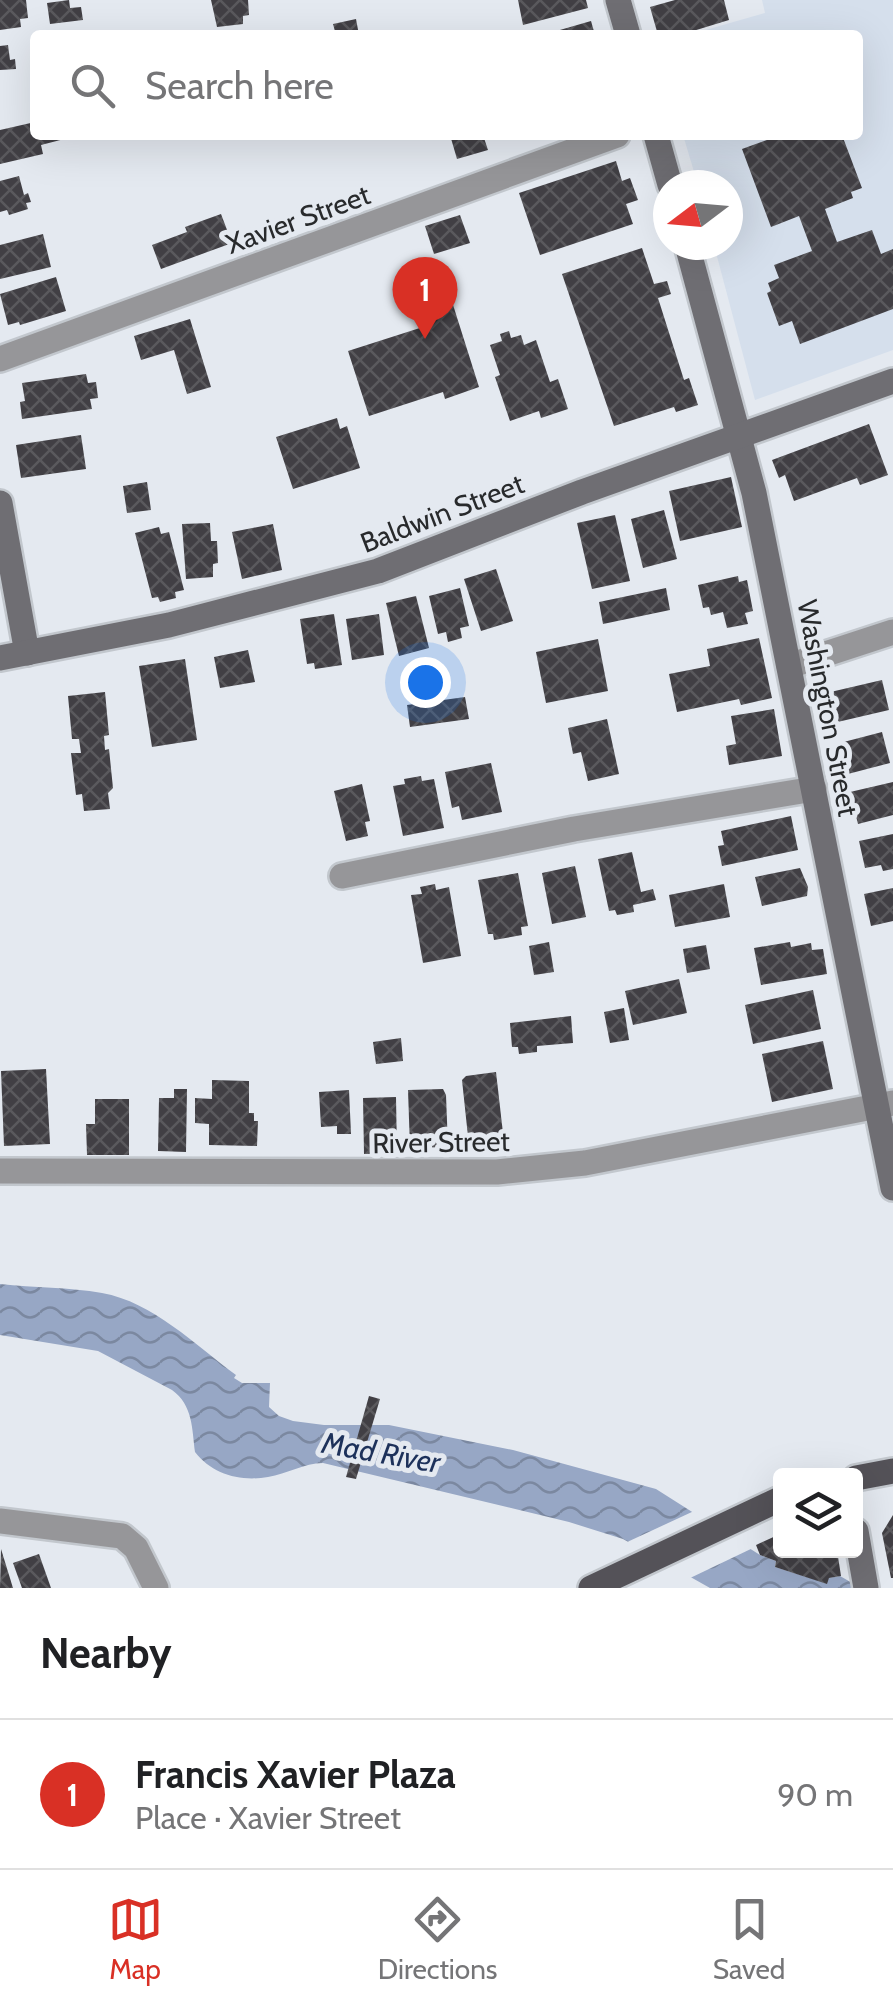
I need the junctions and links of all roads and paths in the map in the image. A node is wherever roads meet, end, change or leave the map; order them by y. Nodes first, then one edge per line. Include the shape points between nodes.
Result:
1 (618, 0) edge
2 (627, 30) edge
3 (603, 140) edge
4 (657, 140) edge
5 (666, 170) edge
6 (691, 260) edge
7 (0, 360) edge
8 (893, 380) edge
9 (740, 438) junction
10 (0, 503) edge
11 (893, 632) edge
12 (27, 653) junction
13 (0, 658) edge
14 (789, 666) junction
15 (814, 789) junction
16 (342, 876) dead end
17 (885, 1104) edge
18 (0, 1171) edge
19 (893, 1188) edge
20 (893, 1471) edge
21 (863, 1477) edge
22 (773, 1502) edge
23 (0, 1521) edge
24 (861, 1558) edge
25 (866, 1586) edge
26 (156, 1588) edge
27 (592, 1588) edge

1 - 2 main road
3 - 7 street, Xavier Street
4 - 5 main road
6 - 9 main road, Washington Street
8 - 9 main road, Baldwin Street
9 - 12 main road, Baldwin Street via 345,581
9 - 14 main road, Washington Street
10 - 12 main road
11 - 14 street
12 - 13 main road, Baldwin Street
14 - 15 main road, Washington Street
15 - 16 street via 574,828
15 - 17 main road, Washington Street
17 - 18 street, River Street via 513,1171
17 - 19 main road, Washington Street
20 - 21 main road
22 - 27 main road
23 - 26 street via 122,1536 136,1548
24 - 25 main road

